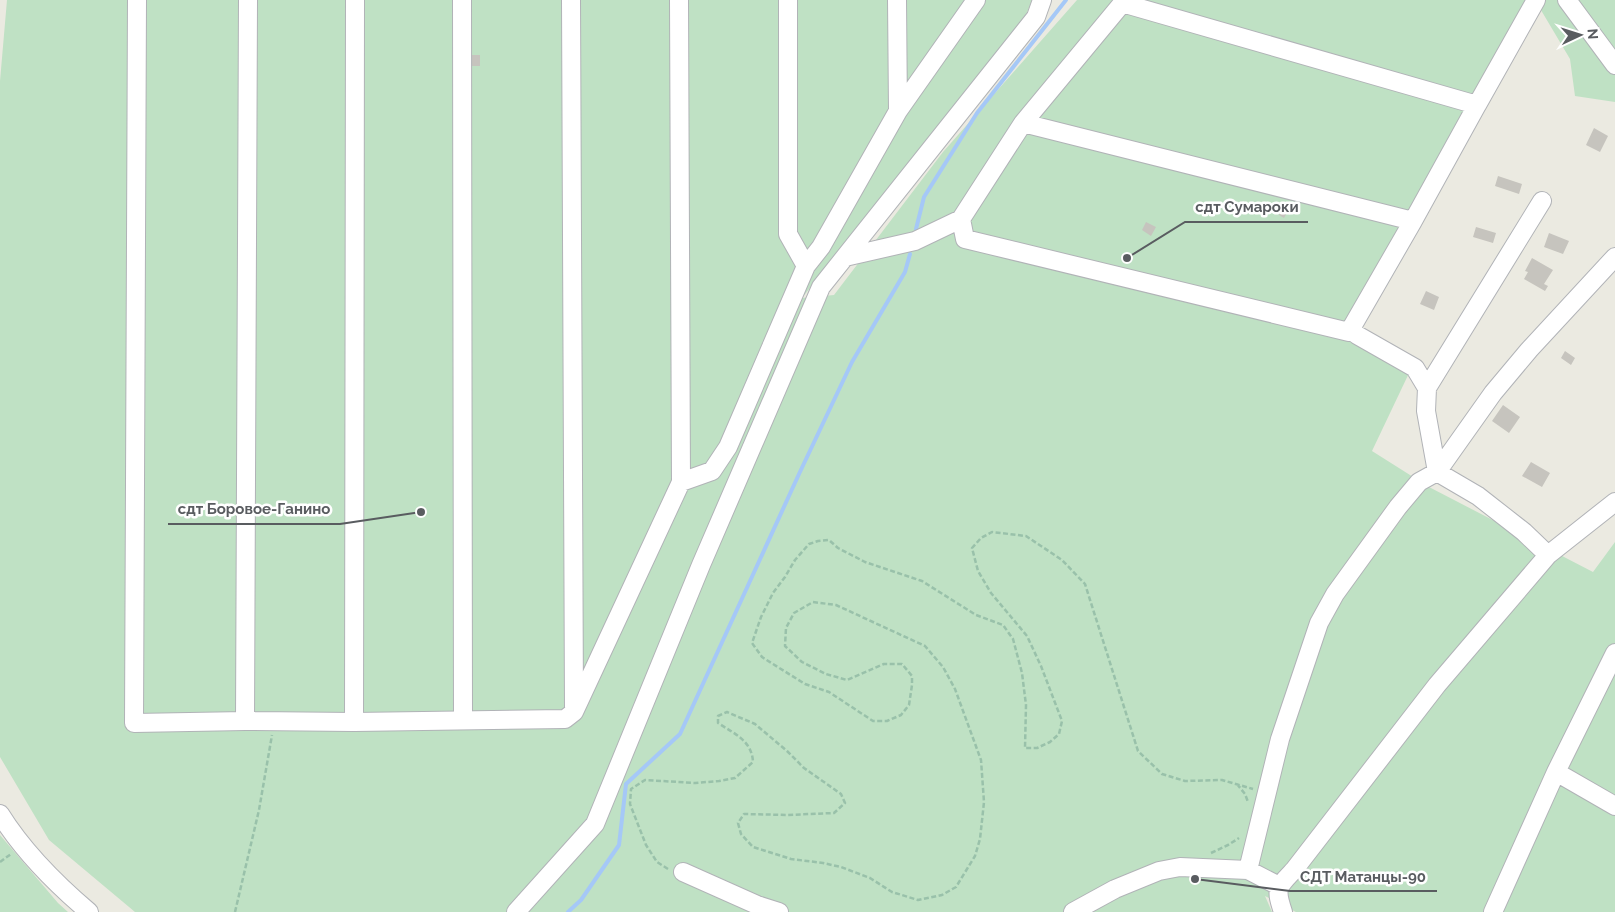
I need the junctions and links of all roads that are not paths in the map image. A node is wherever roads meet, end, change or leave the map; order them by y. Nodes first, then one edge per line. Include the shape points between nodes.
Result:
1 (136, 0) edge
2 (248, 0) edge
3 (355, 0) edge
4 (462, 0) edge
5 (571, 0) edge
6 (679, 0) edge
7 (788, 0) edge
8 (897, 0) edge
9 (976, 0) edge
10 (1042, 0) edge
11 (1536, 0) edge
12 (1567, 0) edge
13 (1124, 2) edge
14 (1615, 65) edge
15 (1477, 105) junction
16 (898, 111) junction
17 (1024, 123) junction
18 (1542, 201) dead end
19 (961, 219) junction
20 (1413, 221) junction
21 (844, 257) junction
22 (1615, 257) edge
23 (806, 266) junction
24 (1357, 335) dead end
25 (1427, 388) junction
26 (1437, 472) junction
27 (681, 482) junction
28 (1615, 502) edge
29 (1548, 554) junction
30 (1615, 653) edge
31 (574, 712) junction
32 (462, 720) junction
33 (245, 721) junction
34 (354, 722) junction
35 (1556, 772) junction
36 (1615, 806) edge
37 (0, 814) edge
38 (1248, 870) junction
39 (683, 872) road end
40 (1279, 886) junction
41 (89, 912) edge
42 (516, 912) edge
43 (778, 912) edge
44 (1073, 912) edge
45 (1283, 912) edge
46 (1493, 912) edge

1 - 33 street via 134,723
2 - 33 street
3 - 34 street
4 - 32 street
5 - 31 street
6 - 27 street
7 - 23 street via 788,234
8 - 16 street
9 - 16 street
10 - 21 street via 1036,17
11 - 15 street
12 - 14 street
13 - 15 street
13 - 17 street
15 - 20 street
16 - 23 street
17 - 19 street
17 - 20 street
18 - 25 street
19 - 20 street via 965,239 1350,332
19 - 21 street via 914,241
21 - 42 street via 821,287 701,565 595,824
22 - 26 street via 1499,386
23 - 27 street via 728,447 712,471
24 - 25 street via 1414,368
25 - 26 street via 1426,411
26 - 29 street via 1478,496
26 - 38 street via 1419,482 1398,507 1335,594 1319,624 1280,739
27 - 31 street
28 - 29 street
29 - 40 street via 1437,686
30 - 35 street
31 - 32 street via 565,720
32 - 34 street
33 - 34 street
35 - 36 street
35 - 46 street
37 - 41 street via 28,852
38 - 40 street
38 - 44 street via 1190,866 1159,871
39 - 43 street
40 - 45 street via 1278,896

